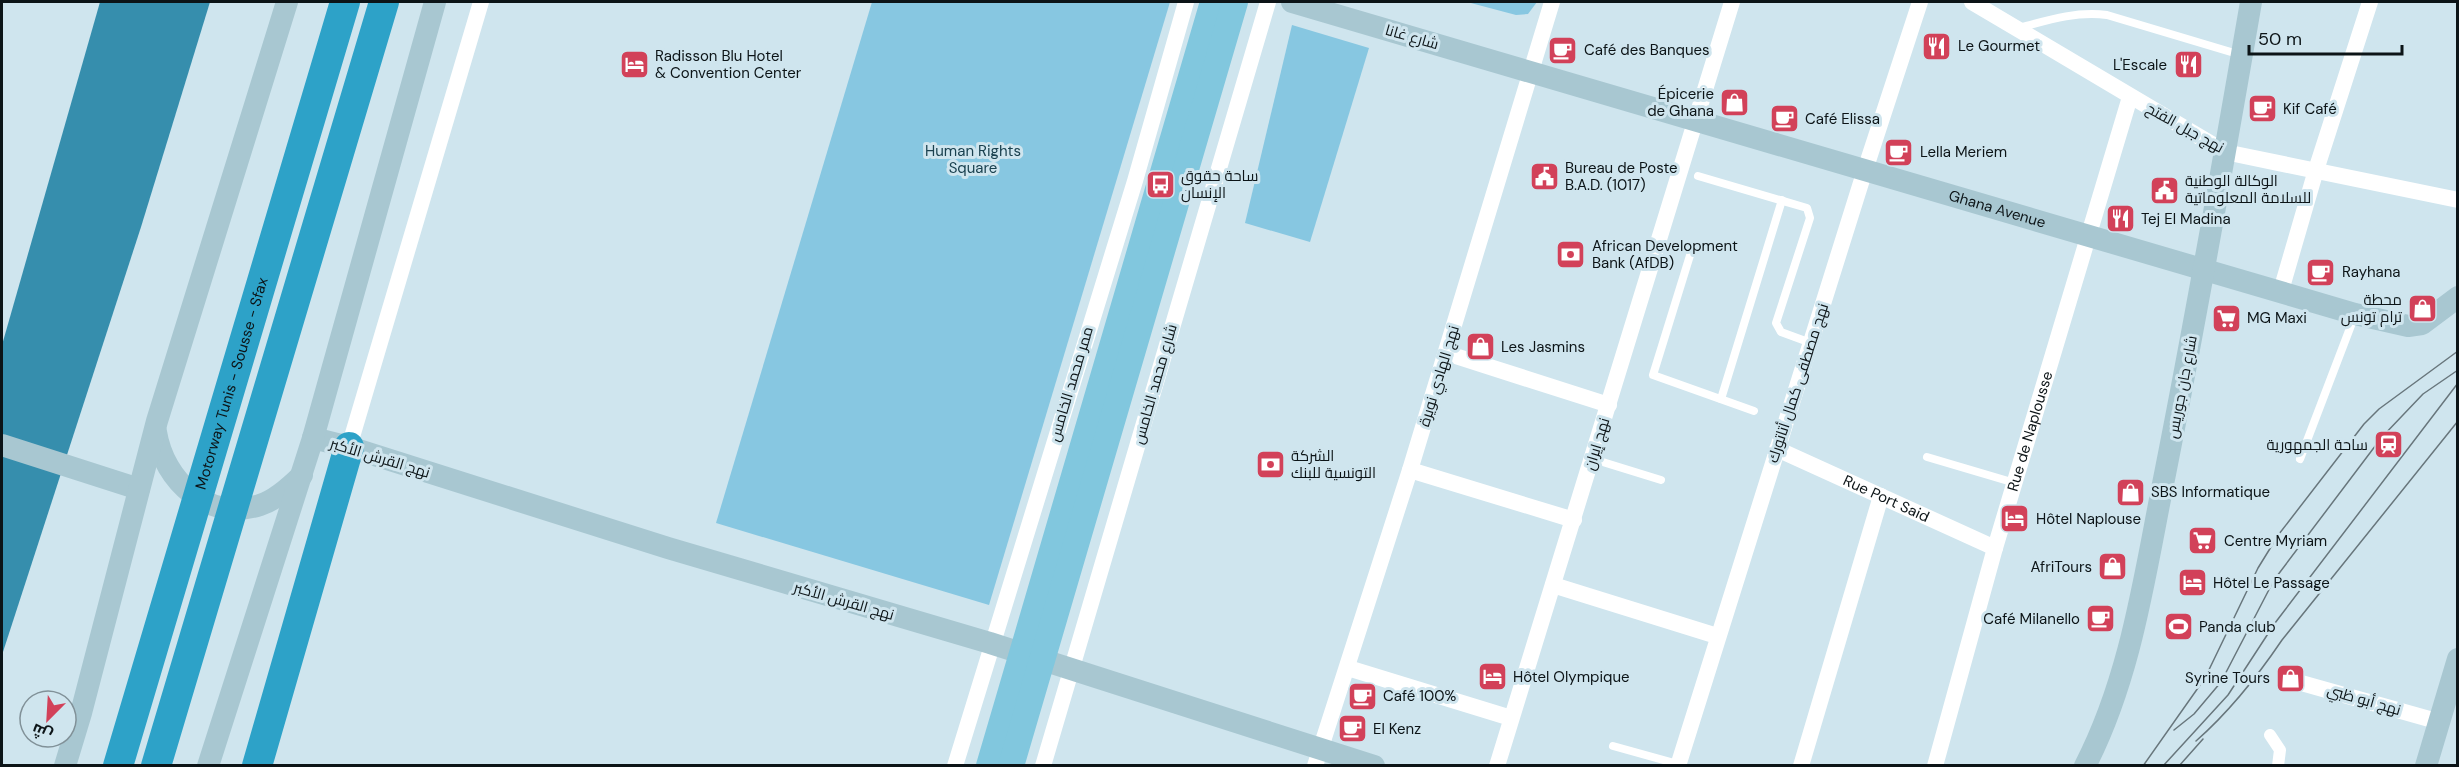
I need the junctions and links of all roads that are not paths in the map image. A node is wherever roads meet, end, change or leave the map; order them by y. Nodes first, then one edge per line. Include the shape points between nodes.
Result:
1 (287, 2) edge
2 (345, 2) edge
3 (384, 2) edge
4 (435, 2) edge
5 (481, 2) edge
6 (1186, 2) edge
7 (1213, 2) edge
8 (1235, 2) edge
9 (1268, 2) edge
10 (1292, 2) edge
11 (1552, 2) edge
12 (1732, 2) edge
13 (1920, 2) edge
14 (1972, 2) edge
15 (2251, 2) edge
16 (2370, 2) edge
17 (1334, 7) edge
18 (2016, 28) junction
19 (2242, 55) junction
20 (1532, 72) junction
21 (2130, 97) junction
22 (1696, 122) junction
23 (2225, 152) junction
24 (1865, 170) junction
25 (2316, 170) junction
26 (1698, 176) dead end
27 (2457, 200) edge
28 (1782, 201) junction
29 (2088, 237) junction
30 (1692, 249) dead end
31 (2205, 272) junction
32 (2280, 294) junction
33 (2457, 297) edge
34 (2355, 314) junction
35 (1811, 343) junction
36 (1446, 353) junction
37 (1721, 399) junction
38 (1609, 405) junction
39 (1754, 411) dead end
40 (156, 431) junction
41 (313, 438) junction
42 (2, 445) edge
43 (350, 447) junction
44 (1777, 449) junction
45 (1927, 458) dead end
46 (1593, 459) junction
47 (2300, 459) dead end
48 (1410, 470) junction
49 (302, 474) junction
50 (1661, 480) dead end
51 (2015, 483) junction
52 (139, 489) junction
53 (1881, 496) junction
54 (1574, 520) junction
55 (1995, 548) junction
56 (1553, 585) junction
57 (1717, 636) junction
58 (990, 643) junction
59 (1033, 657) junction
60 (2457, 659) edge
61 (1348, 668) junction
62 (1071, 669) junction
63 (2287, 679) dead end
64 (1511, 718) junction
65 (2440, 722) junction
66 (2270, 735) dead end
67 (1613, 746) dead end
68 (1318, 757) edge
69 (65, 765) edge
70 (118, 765) edge
71 (156, 765) edge
72 (208, 765) edge
73 (257, 765) edge
74 (955, 765) edge
75 (989, 765) edge
76 (1011, 765) edge
77 (1043, 765) edge
78 (1374, 765) edge
79 (1497, 765) edge
80 (1678, 765) edge
81 (1802, 765) edge
82 (1935, 765) edge
83 (2085, 765) edge
84 (2278, 765) edge
85 (2427, 765) edge

1 - 40 main road
2 - 70 highway, Motorway Tunis - Sousse - Sfax
3 - 71 highway
4 - 41 main road
5 - 43 street
6 - 58 street, ممر محمد الخامس via 1135,181
7 - 59 main road, شارع محمد الخامس
8 - 59 main road, شارع محمد الخامس
9 - 62 street, شارع محمد الخامس
10 - 17 main road, شارع غانا
11 - 20 street, نهج الهادي نويرة
12 - 22 street, نهج إيران
13 - 24 street, نهج مصطفى كمال أتاتورك
14 - 18 street, نهج جبل الفتح
15 - 19 main road, شارع جان جوريس
16 - 25 street
17 - 20 main road, شارع غانا
18 - 19 lane via 2069,15 2107,15
18 - 21 street, نهج جبل الفتح
19 - 23 main road, شارع جان جوريس
20 - 22 main road, Ghana Avenue
20 - 36 street, نهج الهادي نويرة
21 - 23 street, نهج جبل الفتح
21 - 29 street, Rue de Naplousse
22 - 24 main road, Ghana Avenue
22 - 38 street, نهج إيران
23 - 25 street, نهج جبل الفتح
23 - 31 main road, شارع جان جوريس
24 - 29 main road, Ghana Avenue
24 - 35 street, نهج مصطفى كمال أتاتورك
25 - 27 street, نهج جبل الفتح
25 - 32 street
26 - 28 lane
28 - 35 lane via 1804,206 1810,218 1777,328 1785,335
28 - 37 lane
29 - 31 main road, Ghana Avenue
29 - 51 street, Rue de Naplousse
30 - 37 lane via 1653,375
31 - 32 main road, Ghana Avenue
31 - 83 main road, شارع جان جوريس via 2122,676 2100,738
32 - 34 main road, Ghana Avenue
33 - 34 main road, Ghana Avenue via 2422,324 2408,326
34 - 47 lane
35 - 44 street, نهج مصطفى كمال أتاتورك
36 - 38 street
36 - 48 street, نهج الهادي نويرة
37 - 39 lane
38 - 46 street, نهج إيران
40 - 49 main road via 161,456 180,484 211,506 237,510 260,505 271,501
40 - 52 main road
41 - 43 main road, نهج القرش الأكبر
41 - 49 main road
42 - 52 main road
43 - 58 main road, نهج القرش الأكبر via 668,548
43 - 73 highway
44 - 53 street, Rue Port Said
44 - 57 street, نهج مصطفى كمال أتاتورك
45 - 51 lane
46 - 50 lane
46 - 54 street, نهج إيران
48 - 54 street
48 - 61 street, نهج الهادي نويرة
49 - 72 main road
51 - 55 street, Rue de Naplousse
52 - 69 main road
53 - 55 street, Rue Port Said
53 - 81 street
54 - 56 street, نهج إيران
55 - 82 street, Rue de Naplousse
56 - 57 street
56 - 64 street, نهج إيران
57 - 80 street, نهج مصطفى كمال أتاتورك
58 - 59 main road, نهج القرش الأكبر
58 - 74 street, ممر محمد الخامس
59 - 62 main road, نهج القرش الأكبر
59 - 75 main road, شارع محمد الخامس
59 - 76 main road, شارع محمد الخامس
60 - 65 main road
61 - 64 street
61 - 68 street, نهج الهادي نويرة
62 - 68 main road, نهج القرش الأكبر
62 - 77 street, شارع محمد الخامس
63 - 65 street, نهج أبو ظبي
64 - 79 street, نهج إيران
65 - 85 main road
66 - 84 street via 2280,750
67 - 80 lane
68 - 78 main road, نهج القرش الأكبر

